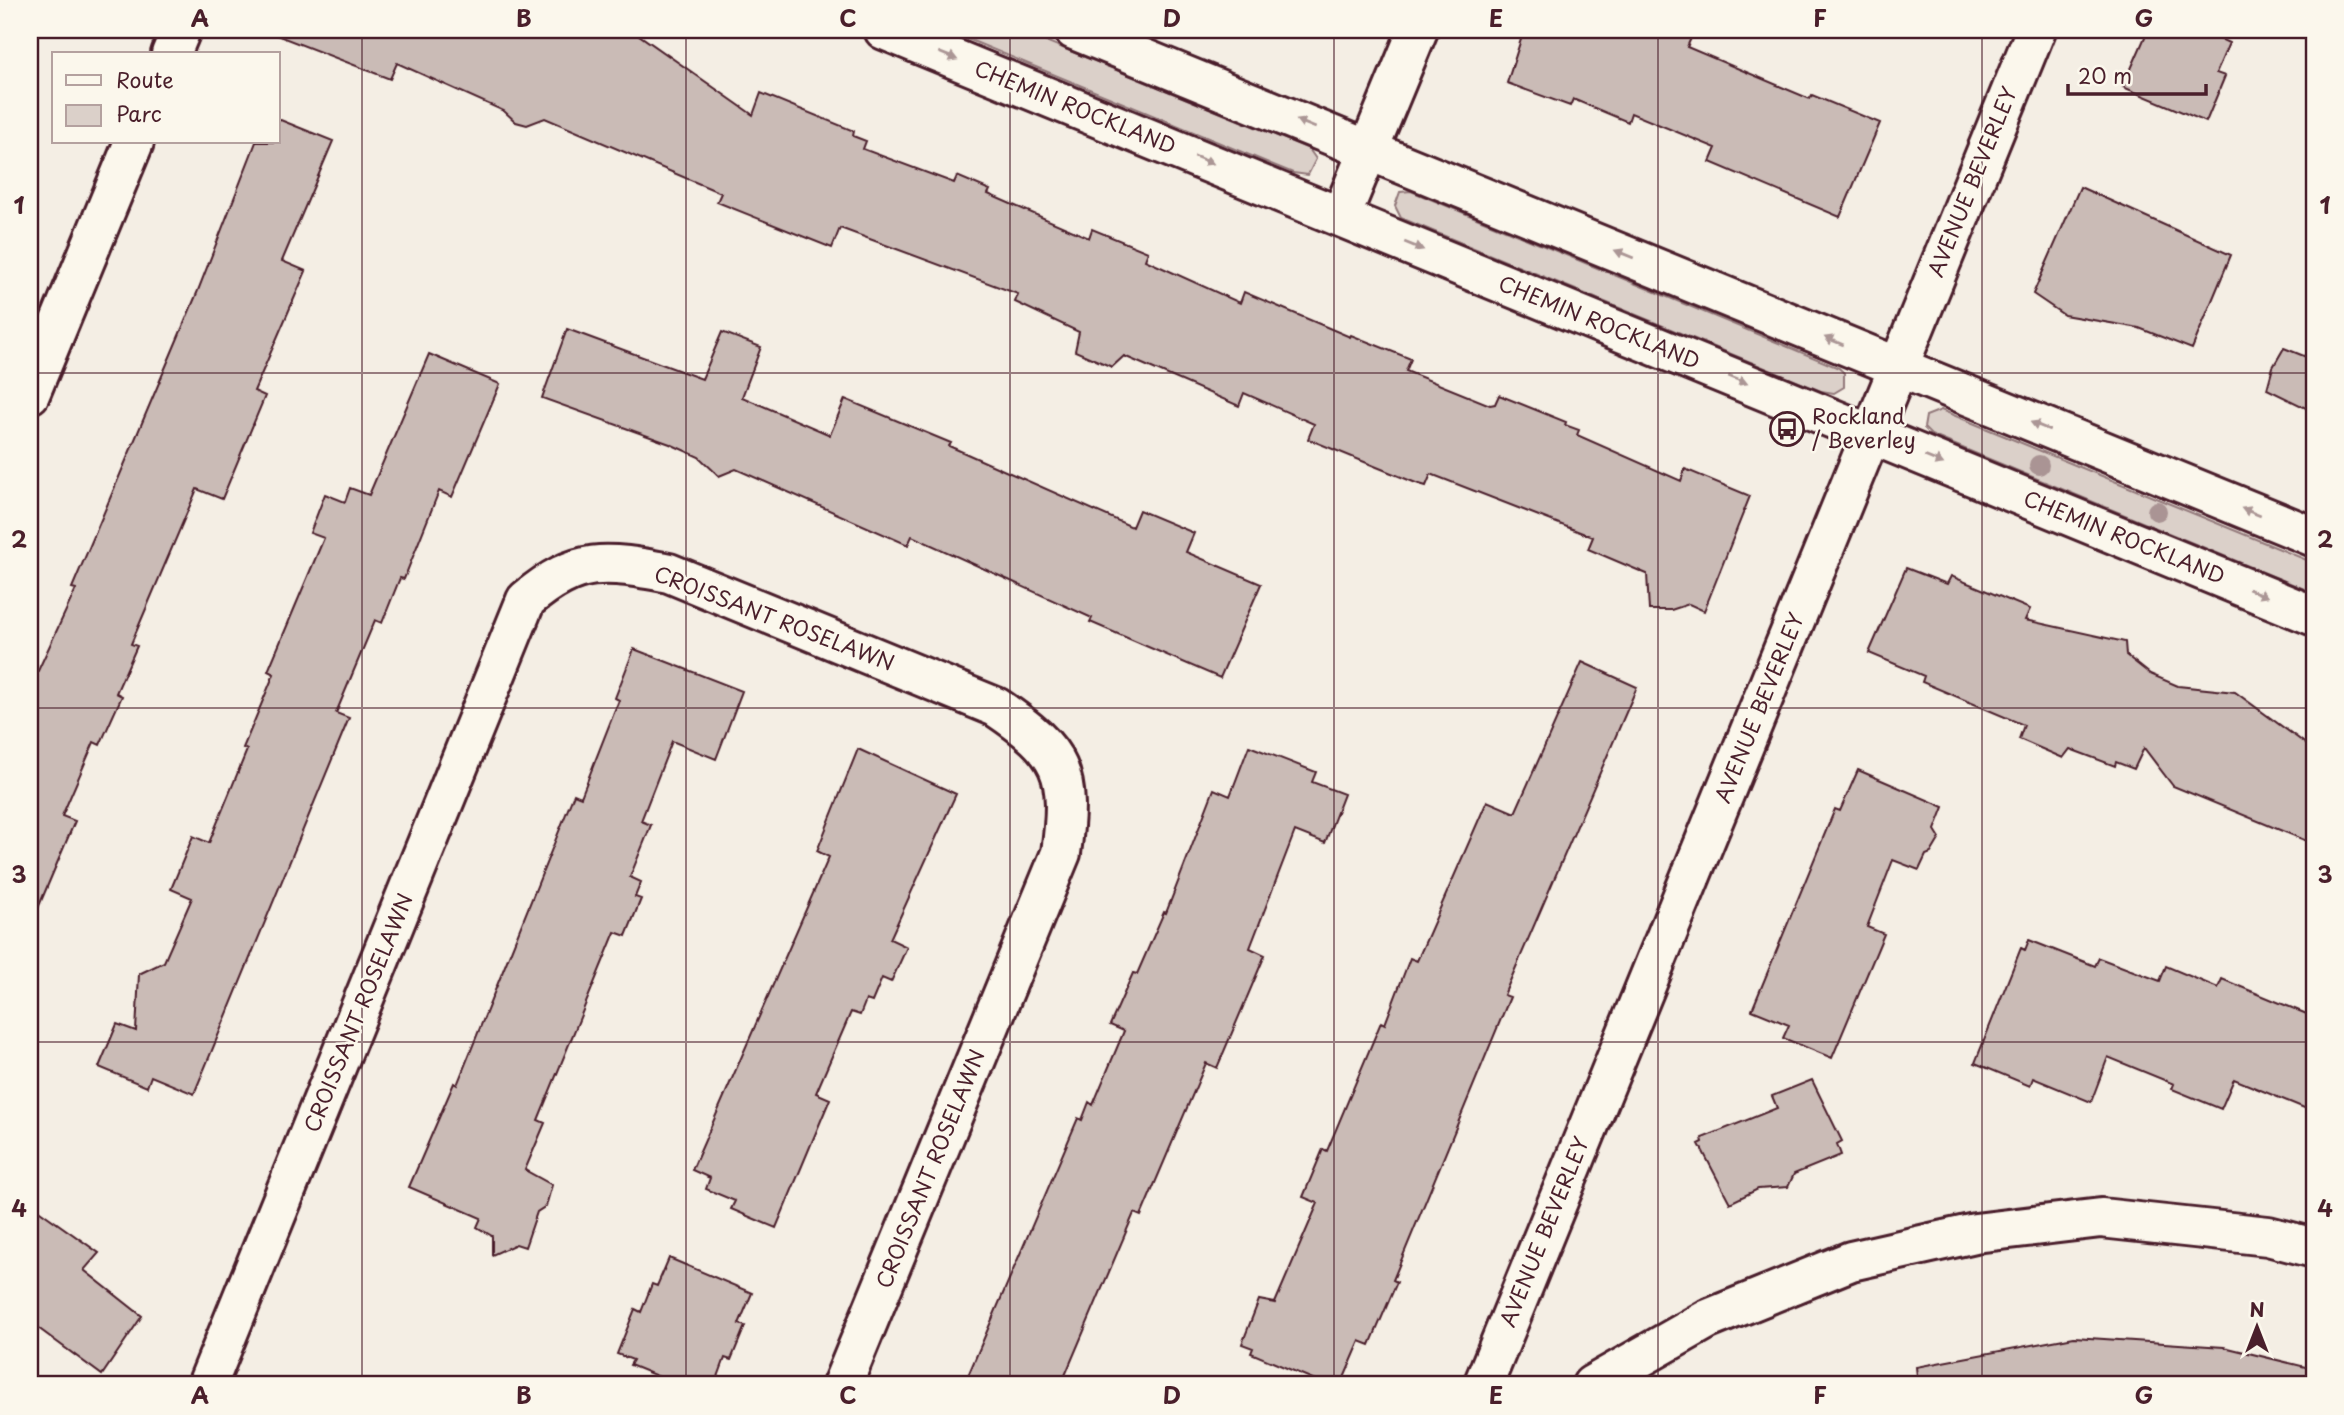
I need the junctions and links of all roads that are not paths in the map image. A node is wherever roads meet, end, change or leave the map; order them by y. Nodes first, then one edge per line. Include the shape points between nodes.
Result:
1 (181, 30) edge
2 (884, 30) edge
3 (1074, 30) edge
4 (1418, 30) edge
5 (2036, 30) edge
6 (172, 52) edge
7 (133, 144) edge
8 (1369, 150) junction
9 (1341, 216) junction
10 (1897, 367) junction
11 (30, 394) edge
12 (1871, 435) junction
13 (2314, 537) edge
14 (2314, 616) edge
15 (2314, 1248) edge
16 (207, 1385) edge
17 (842, 1385) edge
18 (1483, 1385) edge
19 (1592, 1385) edge

1 - 6 street
2 -> 9 street, CHEMIN ROCKLAND
8 -> 3 street
4 - 8 street
5 - 10 street, AVENUE BEVERLEY
7 - 11 street
8 - 9 street
10 -> 8 street
9 -> 12 street, CHEMIN ROCKLAND
10 - 12 street, AVENUE BEVERLEY
13 -> 10 street
12 -> 14 street, CHEMIN ROCKLAND
12 - 18 street, AVENUE BEVERLEY
15 - 19 street via 2268,1236 2101,1218 1975,1233 1851,1261 1708,1319
16 - 17 street, CROISSANT ROSELAWN via 526,600 550,580 582,565 621,564 668,573 996,708 1034,733 1057,763 1068,806 1061,853

